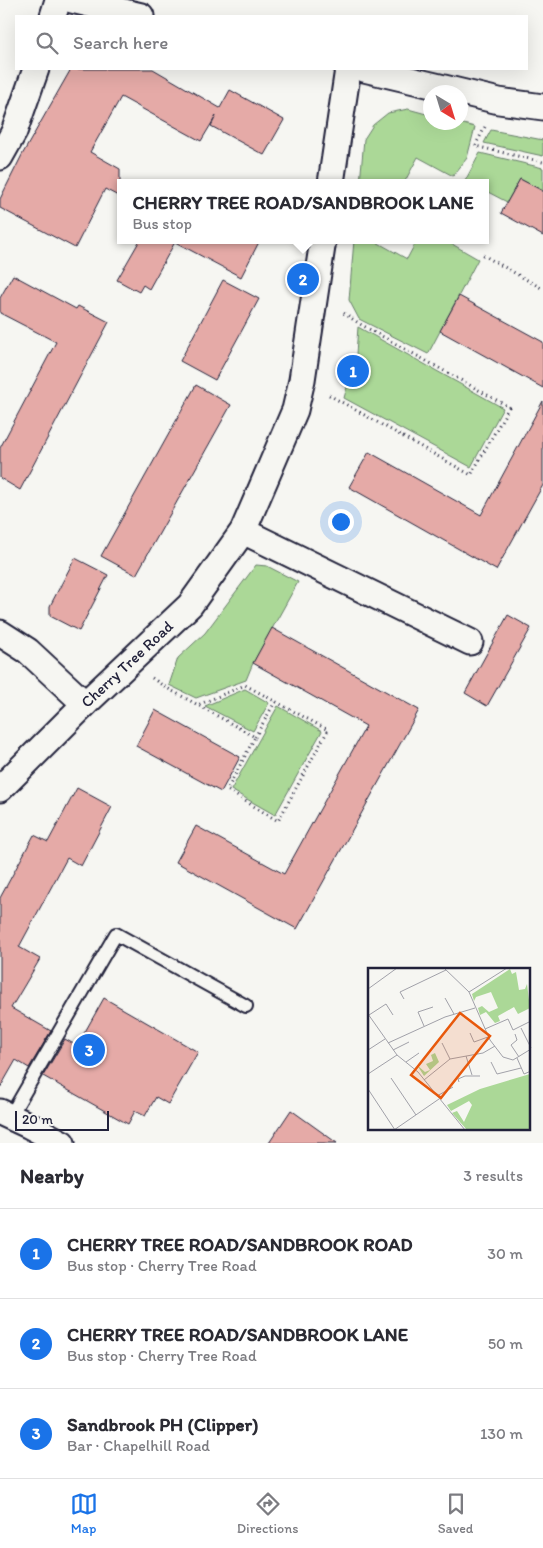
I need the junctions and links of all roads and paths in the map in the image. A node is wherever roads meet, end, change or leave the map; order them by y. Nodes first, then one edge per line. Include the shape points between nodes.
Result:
1 (58, 0) edge
2 (72, 0) edge
3 (53, 15) edge
4 (137, 15) edge
5 (36, 70) edge
6 (348, 70) edge
7 (368, 70) edge
8 (499, 101) junction
9 (543, 107) edge
10 (0, 157) edge
11 (543, 162) edge
12 (332, 179) edge
13 (321, 244) edge
14 (483, 255) dead end
15 (543, 289) edge
16 (314, 294) junction
17 (302, 380) junction
18 (243, 531) junction
19 (0, 633) edge
20 (470, 642) dead end
21 (129, 662) junction
22 (275, 702) junction
23 (85, 704) junction
24 (198, 706) junction
25 (254, 737) junction
26 (0, 789) edge
27 (246, 1006) dead end
28 (5, 1115) edge
29 (62, 1143) edge

1 - 3 street
2 - 4 street
5 - 10 street via 14,132
6 - 12 street
7 - 8 street
8 - 9 street
8 - 11 path via 475,146
13 - 16 street, Cherry Tree Road
14 - 15 path
16 - 17 street, Cherry Tree Road
16 - 17 path via 360,324 509,407 471,475
17 - 18 street, Cherry Tree Road via 295,410
18 - 20 street
18 - 21 street, Cherry Tree Road via 190,605
19 - 23 street via 28,651
21 - 23 street, Cherry Tree Road
21 - 24 path
22 - 24 path via 245,685
22 - 25 path
22 - 25 path via 328,730 278,821 227,790
23 - 26 street, Cherry Tree Road
24 - 25 path
27 - 28 lane via 116,934
28 - 29 street

